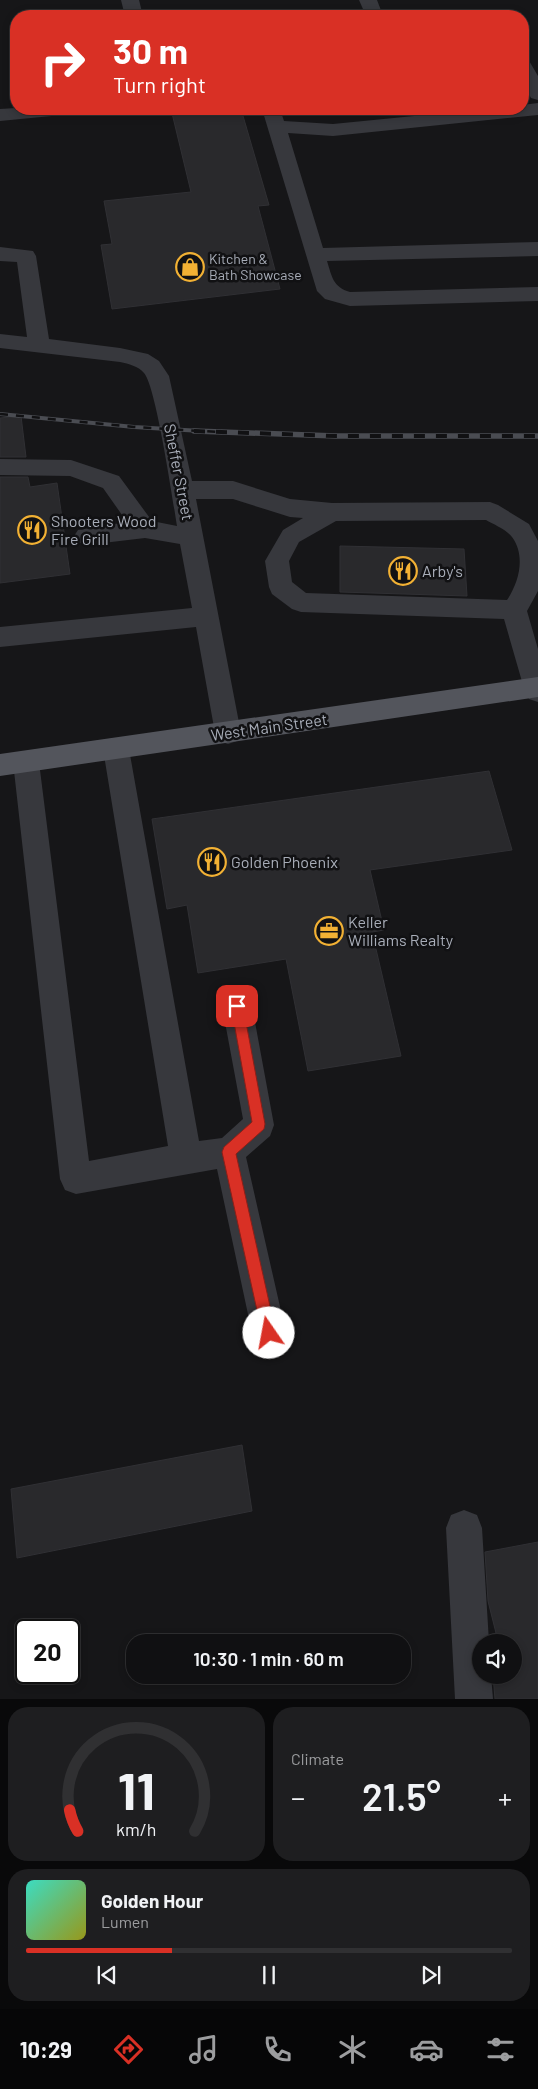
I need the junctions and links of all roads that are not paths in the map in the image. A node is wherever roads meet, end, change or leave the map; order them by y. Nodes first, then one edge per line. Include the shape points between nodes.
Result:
1 (529, 77) edge
2 (538, 94) edge
3 (479, 115) edge
4 (273, 117) edge
5 (538, 249) edge
6 (0, 254) edge
7 (315, 255) junction
8 (538, 294) edge
9 (0, 340) edge
10 (39, 345) junction
11 (0, 467) edge
12 (181, 490) junction
13 (332, 512) junction
14 (145, 529) junction
15 (86, 536) dead end
16 (191, 537) junction
17 (514, 610) junction
18 (205, 616) junction
19 (0, 637) edge
20 (538, 689) edge
21 (228, 733) junction
22 (116, 749) junction
23 (13, 763) edge
24 (237, 1006) dead end
25 (229, 1152) junction
26 (186, 1158) junction
27 (269, 1333) dead end
28 (464, 1528) dead end
29 (474, 1699) edge

1 - 2 street
3 - 4 street via 333,130
4 - 7 street
5 - 7 street
6 - 10 street via 26,256
7 - 8 street via 324,286 332,294 350,299
9 - 10 street, Sheffer Street
10 - 12 street, Sheffer Street via 120,355 140,359 151,366 162,390
11 - 14 street via 71,468 111,482
12 - 13 street via 233,490 290,508
12 - 16 street, Sheffer Street
13 - 17 street via 490,511 521,530 533,556 527,589
13 - 17 street via 291,536 277,561 282,587 301,602
14 - 15 street
14 - 16 street
16 - 18 street, Sheffer Street
17 - 20 street
18 - 19 street
18 - 21 street, Sheffer Street
20 - 21 main road, West Main Street
21 - 22 main road, West Main Street
22 - 23 main road, West Main Street
22 - 26 street
23 - 26 street via 76,1179
24 - 25 street via 259,1124
25 - 26 street
25 - 27 street
28 - 29 street

